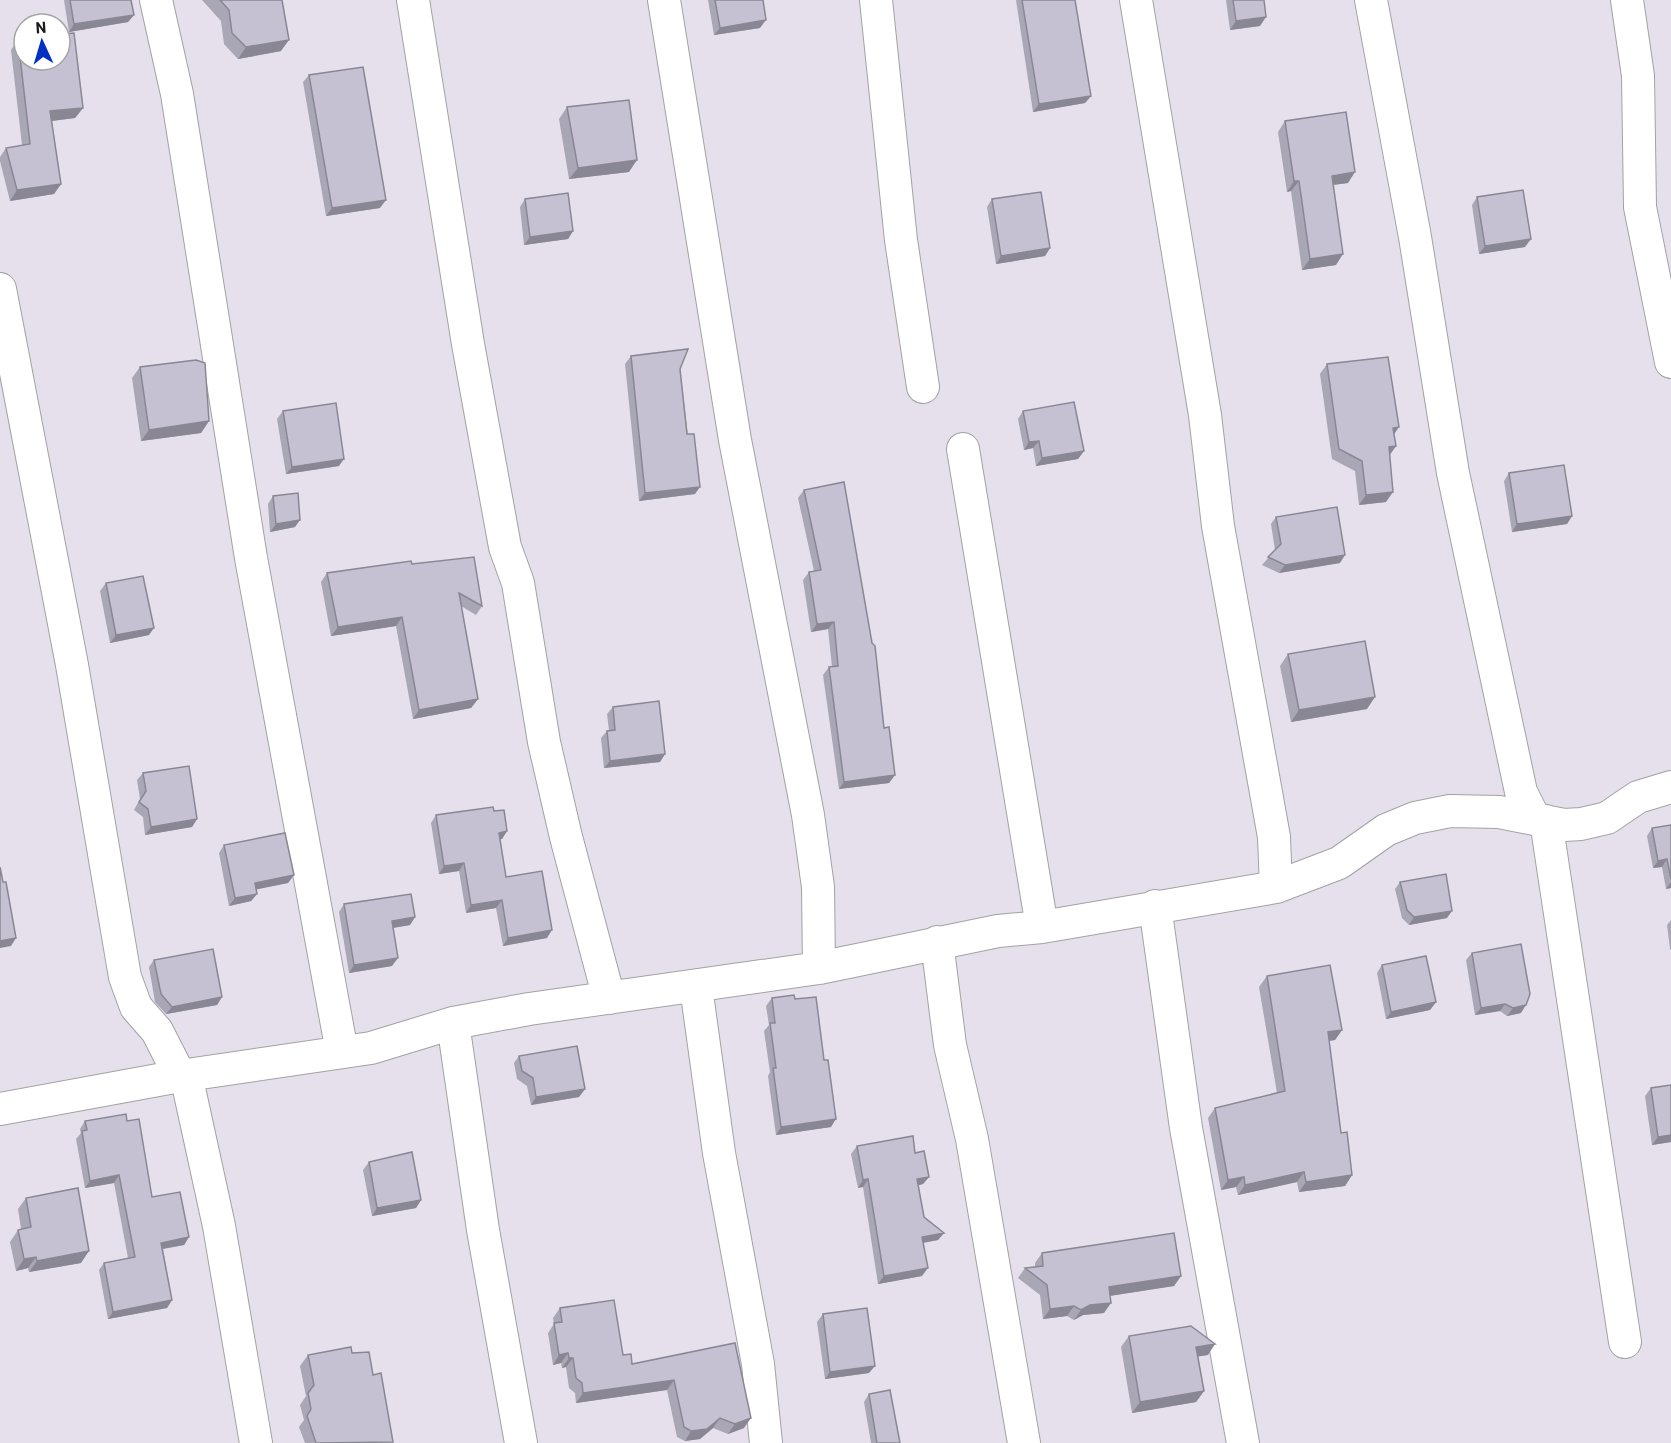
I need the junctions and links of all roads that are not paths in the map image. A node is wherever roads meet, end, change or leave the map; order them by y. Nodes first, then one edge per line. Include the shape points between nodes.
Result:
1 (156, 0) edge
2 (413, 0) edge
3 (664, 0) edge
4 (876, 0) edge
5 (1136, 0) edge
6 (1371, 0) edge
7 (1627, 0) edge
8 (0, 289) edge
9 (1671, 362) edge
10 (924, 387) dead end
11 (963, 449) dead end
12 (1671, 787) edge
13 (1540, 819) junction
14 (1276, 887) junction
15 (1155, 906) junction
16 (1042, 927) junction
17 (938, 942) junction
18 (819, 968) junction
19 (696, 987) junction
20 (609, 998) junction
21 (453, 1023) junction
22 (342, 1052) junction
23 (183, 1076) junction
24 (0, 1109) edge
25 (1625, 1342) dead end
26 (256, 1443) edge
27 (521, 1443) edge
28 (766, 1443) edge
29 (1024, 1443) edge
30 (1243, 1443) edge

1 - 22 street via 177,94 251,558
2 - 20 street via 505,547 518,583 544,742
3 - 18 street via 735,440 808,815 818,887
4 - 10 street via 901,240
5 - 14 street via 1205,415 1218,526 1274,837
6 - 13 street via 1453,473 1521,792
7 - 9 street via 1638,76 1640,207
8 - 23 street via 126,977 136,1007 157,1031
11 - 16 street
12 - 13 street via 1638,797 1607,818 1581,824
13 - 14 street via 1499,812 1450,811 1415,818 1386,830 1339,864
13 - 25 street
14 - 15 street
15 - 16 street
15 - 30 street via 1186,1128
16 - 17 street
17 - 18 street
17 - 29 street via 950,1045 972,1139
18 - 19 street
19 - 20 street
19 - 28 street via 719,1153 758,1364
20 - 21 street
21 - 22 street via 371,1048
21 - 27 street via 483,1230
22 - 23 street
23 - 24 street
23 - 26 street via 219,1226

